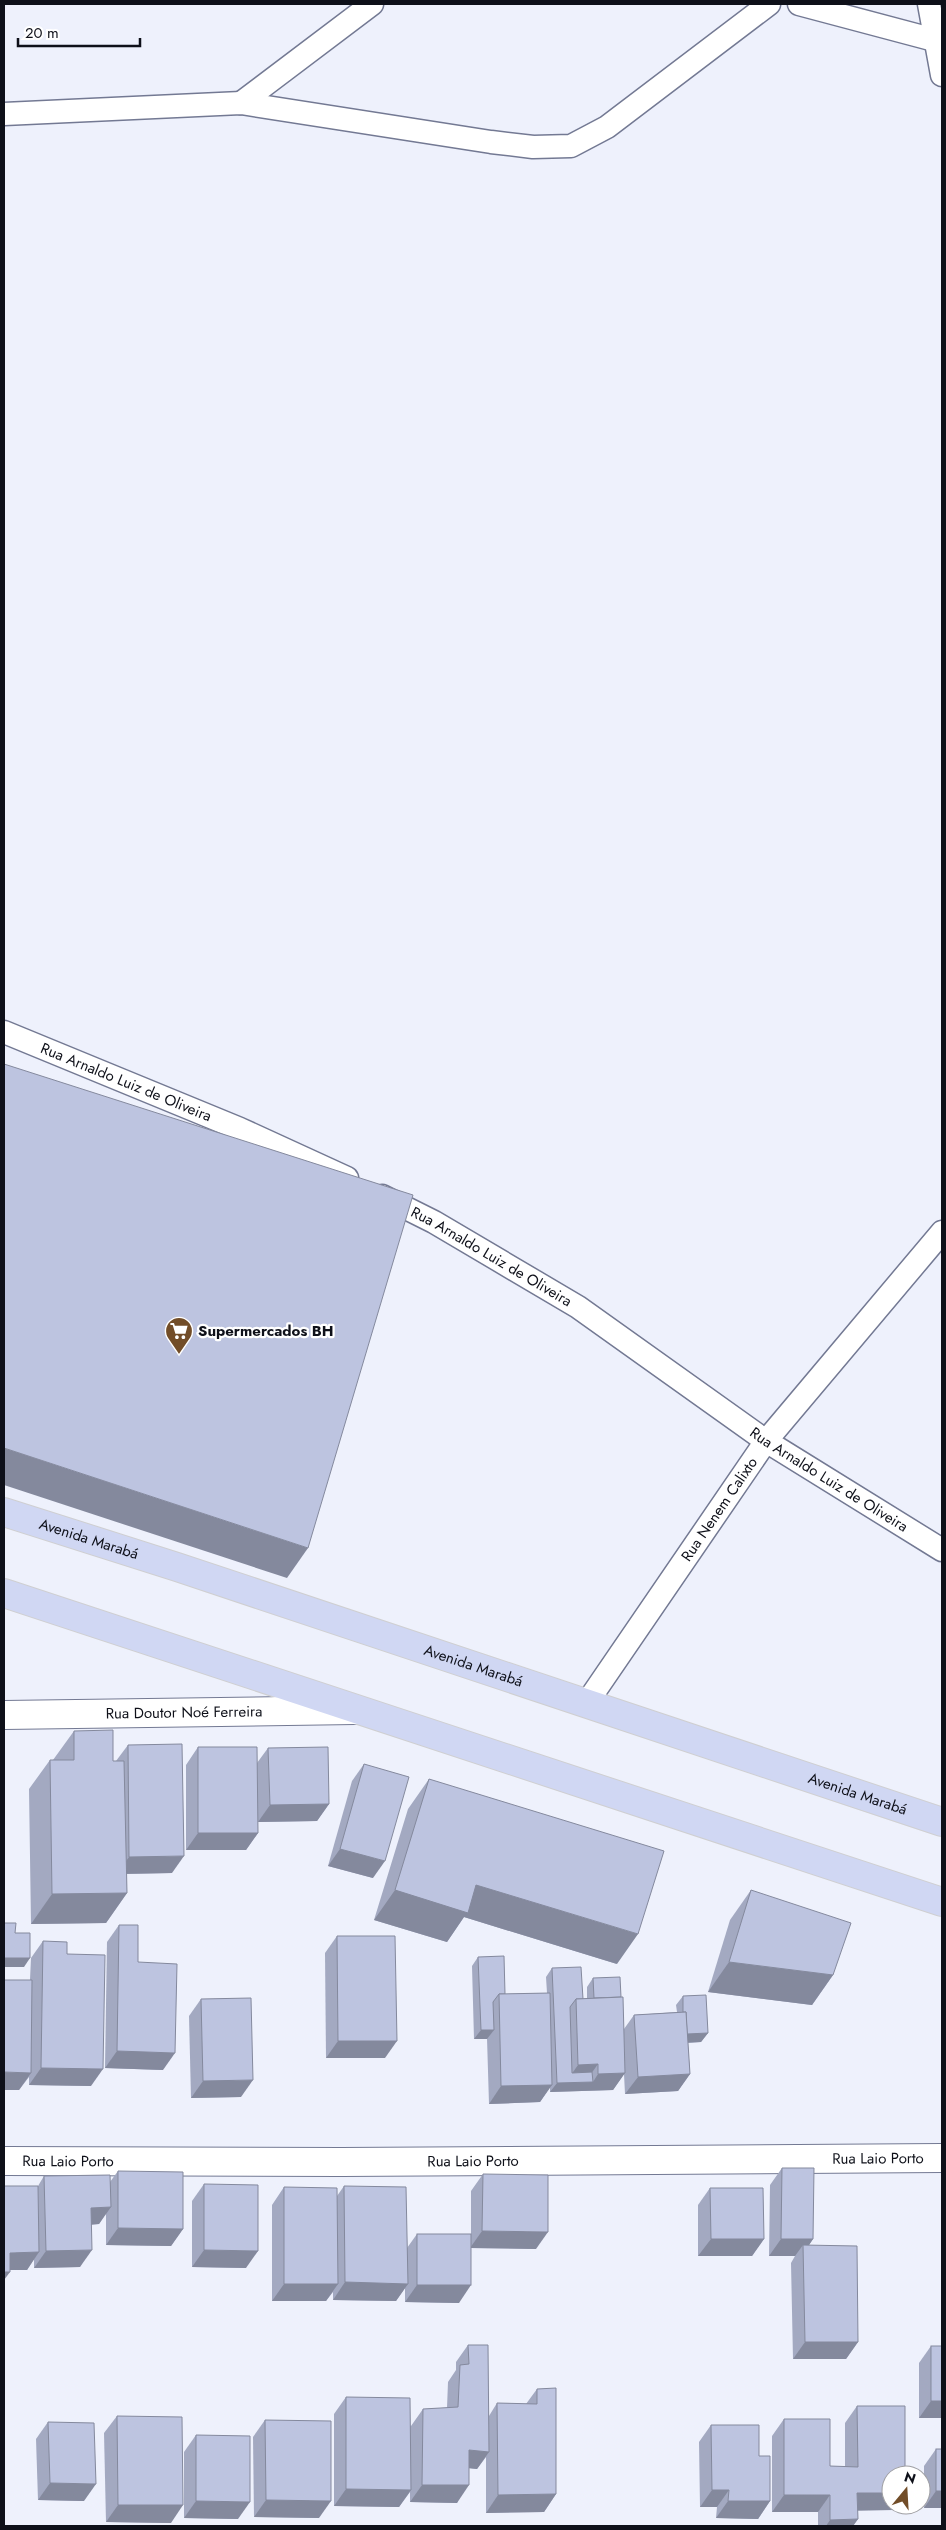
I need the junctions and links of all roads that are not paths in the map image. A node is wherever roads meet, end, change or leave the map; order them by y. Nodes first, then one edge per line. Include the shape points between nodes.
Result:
1 (372, 4) edge
2 (769, 4) edge
3 (798, 4) edge
4 (929, 4) edge
5 (939, 41) edge
6 (942, 75) edge
7 (241, 102) junction
8 (4, 114) edge
9 (4, 1032) edge
10 (942, 1232) edge
11 (766, 1441) junction
12 (4, 1512) edge
13 (942, 1550) edge
14 (4, 1593) edge
15 (586, 1704) junction
16 (364, 1710) junction
17 (4, 1715) edge
18 (942, 1822) edge
19 (942, 1902) edge
20 (942, 2158) edge
21 (4, 2161) edge

1 - 7 lane
2 - 7 lane via 608,127 571,146 533,147 491,142
3 - 5 lane
4 - 5 lane
5 - 6 lane
7 - 8 lane
9 - 11 lane, Rua Arnaldo Luiz de Oliveira via 240,1129 434,1222 578,1307
10 - 11 lane, Rua Nenem Calixto
11 - 13 lane, Rua Arnaldo Luiz de Oliveira
11 - 15 lane, Rua Nenem Calixto
12 - 15 main road, Avenida Marabá
14 - 16 main road
15 - 18 main road, Avenida Marabá
16 - 17 street, Rua Doutor Noé Ferreira
16 - 19 main road
20 - 21 street, Rua Laio Porto

